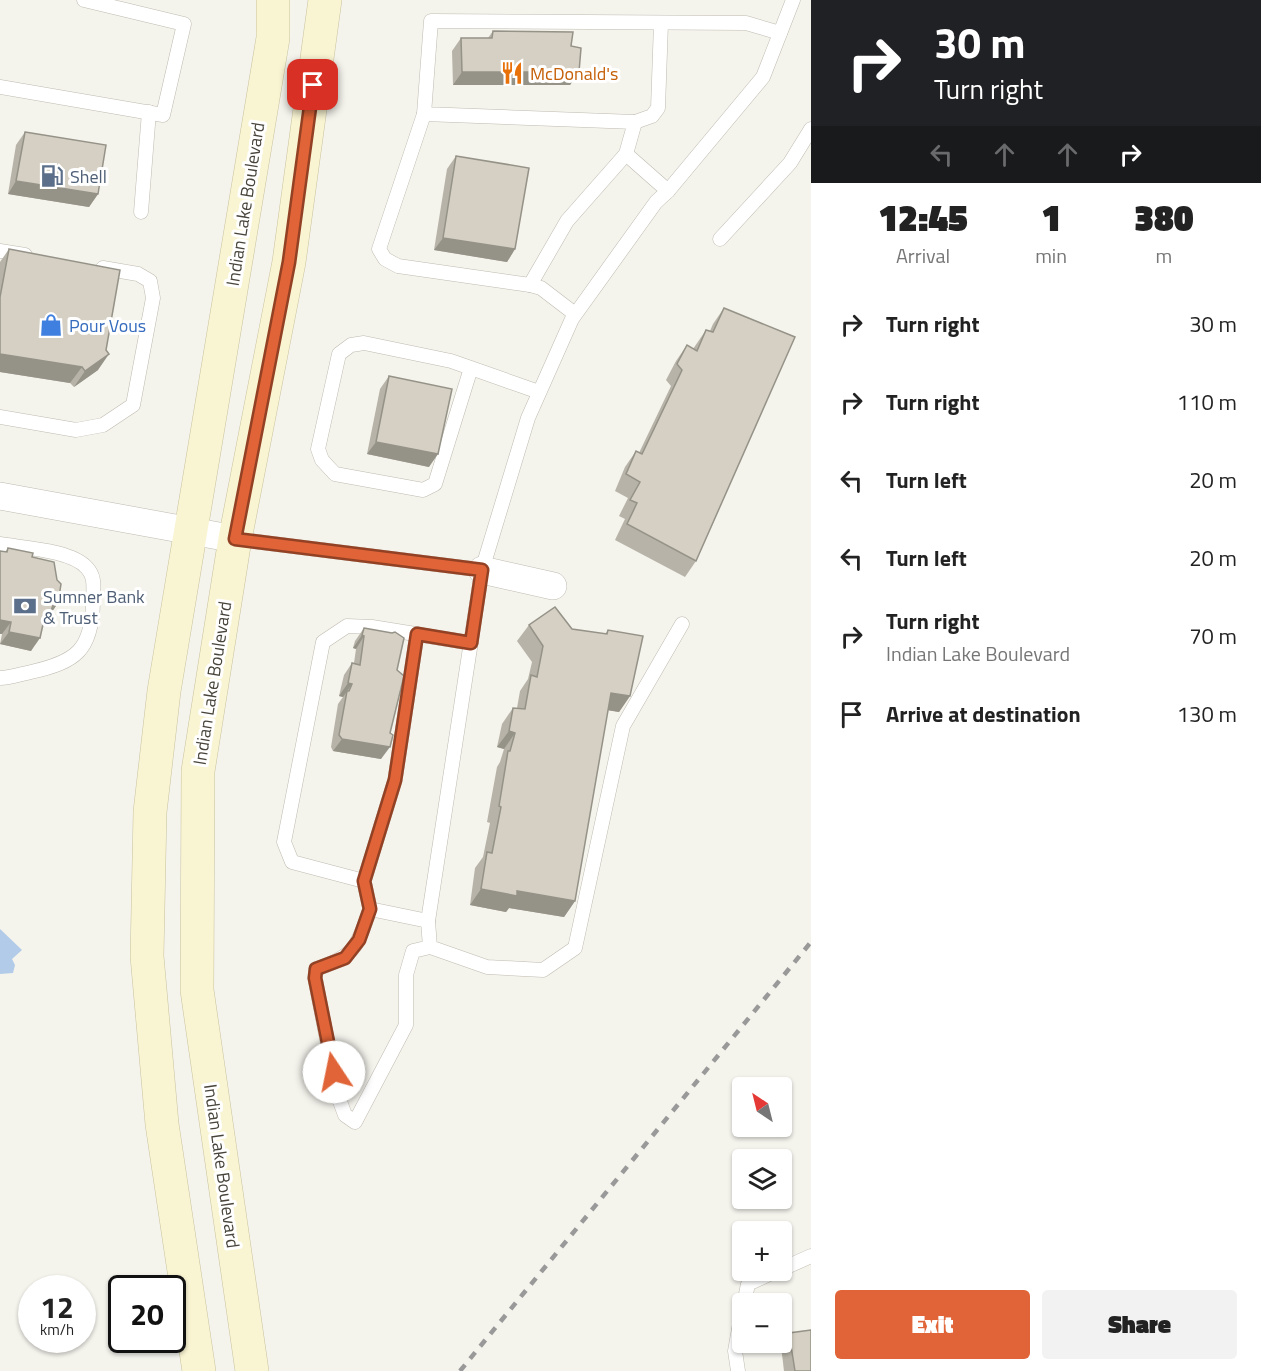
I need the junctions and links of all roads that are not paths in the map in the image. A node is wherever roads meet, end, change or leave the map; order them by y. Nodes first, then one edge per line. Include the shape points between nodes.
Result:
1 (84, 0) edge
2 (273, 0) edge
3 (325, 0) edge
4 (793, 0) edge
5 (661, 22) junction
6 (780, 33) junction
7 (0, 87) edge
8 (149, 112) junction
9 (424, 114) junction
10 (635, 122) junction
11 (811, 129) edge
12 (626, 154) junction
13 (668, 191) junction
14 (141, 212) dead end
15 (720, 238) dead end
16 (0, 251) edge
17 (34, 257) edge
18 (92, 266) edge
19 (530, 285) junction
20 (576, 314) junction
21 (471, 368) junction
22 (539, 392) junction
23 (0, 417) edge
24 (0, 496) edge
25 (191, 531) junction
26 (235, 539) junction
27 (0, 544) edge
28 (482, 570) junction
29 (553, 586) dead end
30 (682, 624) dead end
31 (417, 634) junction
32 (471, 643) junction
33 (2, 678) edge
34 (364, 881) junction
35 (370, 909) junction
36 (428, 921) junction
37 (430, 947) junction
38 (811, 1256) edge
39 (792, 1265) edge
40 (755, 1281) edge
41 (746, 1293) edge
42 (735, 1353) edge
43 (251, 1366) edge
44 (199, 1371) edge
45 (738, 1371) edge

1 - 8 lane via 184,24 163,115
2 - 25 main road, Indian Lake Boulevard via 273,38
3 - 26 main road, Indian Lake Boulevard via 289,262
4 - 6 lane
5 - 6 lane via 746,23
5 - 9 lane via 430,21
5 - 10 lane via 658,108 652,116
6 - 13 lane via 763,77
7 - 8 lane
8 - 14 lane
9 - 10 lane
9 - 19 lane via 379,249 385,259 398,266
10 - 12 lane
11 - 15 lane via 790,163
12 - 13 lane
12 - 19 lane via 567,221
13 - 20 lane via 656,202
16 - 17 lane
18 - 23 lane via 138,274 150,281 153,298 133,405 103,425 76,430
19 - 20 lane via 541,288
20 - 22 lane
21 - 21 lane via 364,343 351,345 339,354 318,449 322,460 335,474 423,490 435,484
21 - 22 lane
22 - 28 lane
24 - 25 street
25 - 26 street
25 - 44 main road, Indian Lake Boulevard via 164,691 150,812 147,956 162,1124
26 - 28 lane
26 - 43 main road, Indian Lake Boulevard via 198,771 197,990
27 - 33 lane via 76,559 93,577 93,616 89,636 79,653 64,663
28 - 29 street
28 - 32 lane
30 - 37 lane via 622,726 575,948 543,970 487,967
31 - 32 lane
31 - 34 lane via 395,780
31 - 34 lane via 347,626 323,642 315,674 284,842 292,862
32 - 36 lane
34 - 35 lane
35 - 36 lane
35 - 37 lane via 359,940 345,958 316,969 315,978 338,1096 345,1116 355,1122 406,1025 406,975 412,951
36 - 37 lane
38 - 39 lane
40 - 41 lane via 748,1284
42 - 45 lane

